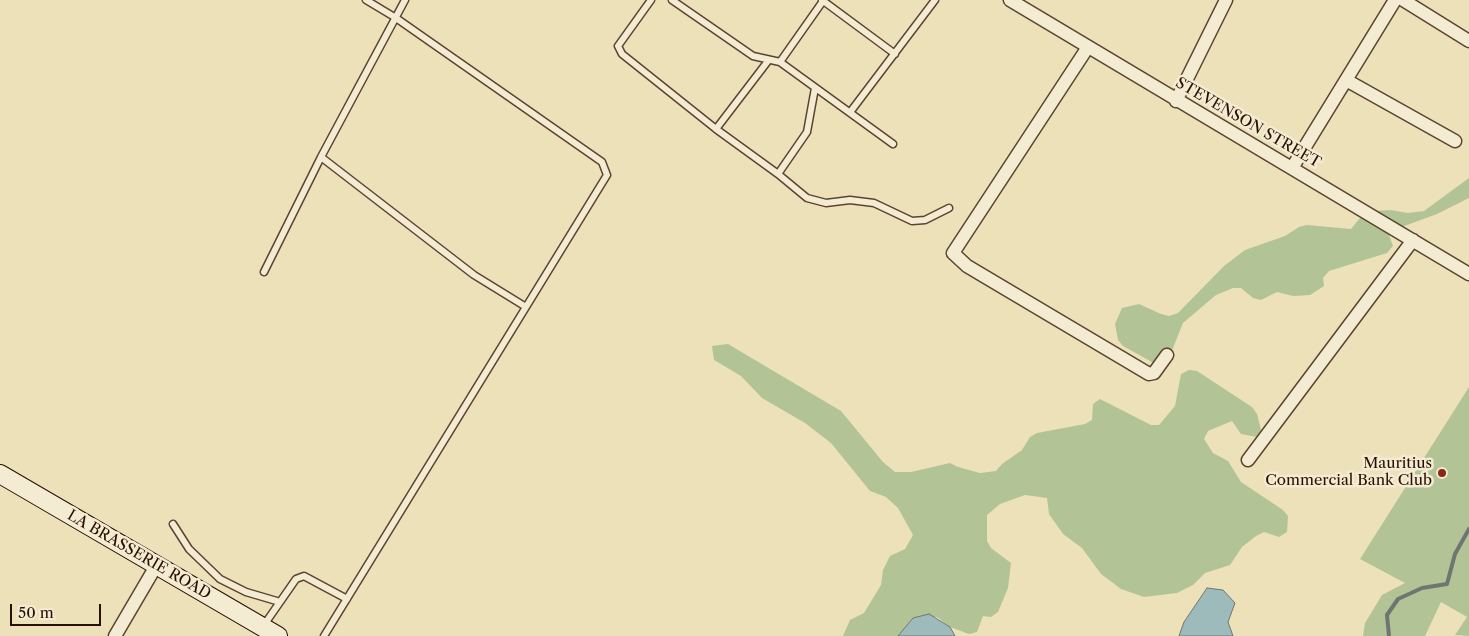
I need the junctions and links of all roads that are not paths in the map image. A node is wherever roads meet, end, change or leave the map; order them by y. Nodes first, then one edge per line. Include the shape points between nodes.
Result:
1 (366, 0) edge
2 (405, 0) edge
3 (651, 0) edge
4 (672, 0) edge
5 (822, 0) edge
6 (935, 0) edge
7 (1010, 0) edge
8 (1226, 0) edge
9 (1395, 0) edge
10 (1403, 0) edge
11 (396, 18) junction
12 (1469, 41) edge
13 (1088, 47) junction
14 (895, 54) junction
15 (768, 61) junction
16 (780, 62) junction
17 (1346, 80) junction
18 (815, 88) junction
19 (1176, 101) junction
20 (851, 111) junction
21 (716, 129) junction
22 (1455, 141) dead end
23 (893, 144) dead end
24 (321, 157) junction
25 (1292, 168) junction
26 (778, 174) junction
27 (949, 208) dead end
28 (1413, 240) junction
29 (264, 272) dead end
30 (1469, 274) edge
31 (526, 308) junction
32 (1167, 355) dead end
33 (1248, 460) dead end
34 (0, 474) edge
35 (173, 524) dead end
36 (156, 566) junction
37 (347, 599) junction
38 (280, 602) junction
39 (270, 632) edge
40 (118, 635) edge
41 (324, 636) edge

1 - 11 lane
2 - 11 lane
3 - 21 lane via 618,46 622,54
4 - 15 lane via 753,56
5 - 14 lane
5 - 16 lane
6 - 14 lane
7 - 13 street, STEVENSON STREET
8 - 19 street
9 - 17 street
10 - 12 street
11 - 24 lane
11 - 31 lane via 602,162 606,170 607,175
13 - 19 street, STEVENSON STREET
13 - 32 street via 953,253 967,266 1148,374 1154,373
14 - 20 lane
15 - 16 lane
15 - 21 lane
16 - 18 lane
17 - 22 street
17 - 25 street
18 - 20 lane
18 - 26 lane via 806,132
19 - 25 street, STEVENSON STREET
20 - 23 lane
21 - 26 lane
24 - 29 lane
24 - 31 lane via 474,275
25 - 28 street, STEVENSON STREET
26 - 27 lane via 807,198 826,203 850,200 874,203 912,221 926,220
28 - 30 street, STEVENSON STREET
28 - 33 street
31 - 37 lane
34 - 36 main road, LA BRASSERIE ROAD
35 - 38 lane via 188,549 220,579 246,592
36 - 39 main road, LA BRASSERIE ROAD
36 - 40 street
37 - 38 lane via 304,576 296,579
37 - 41 lane
38 - 39 lane

